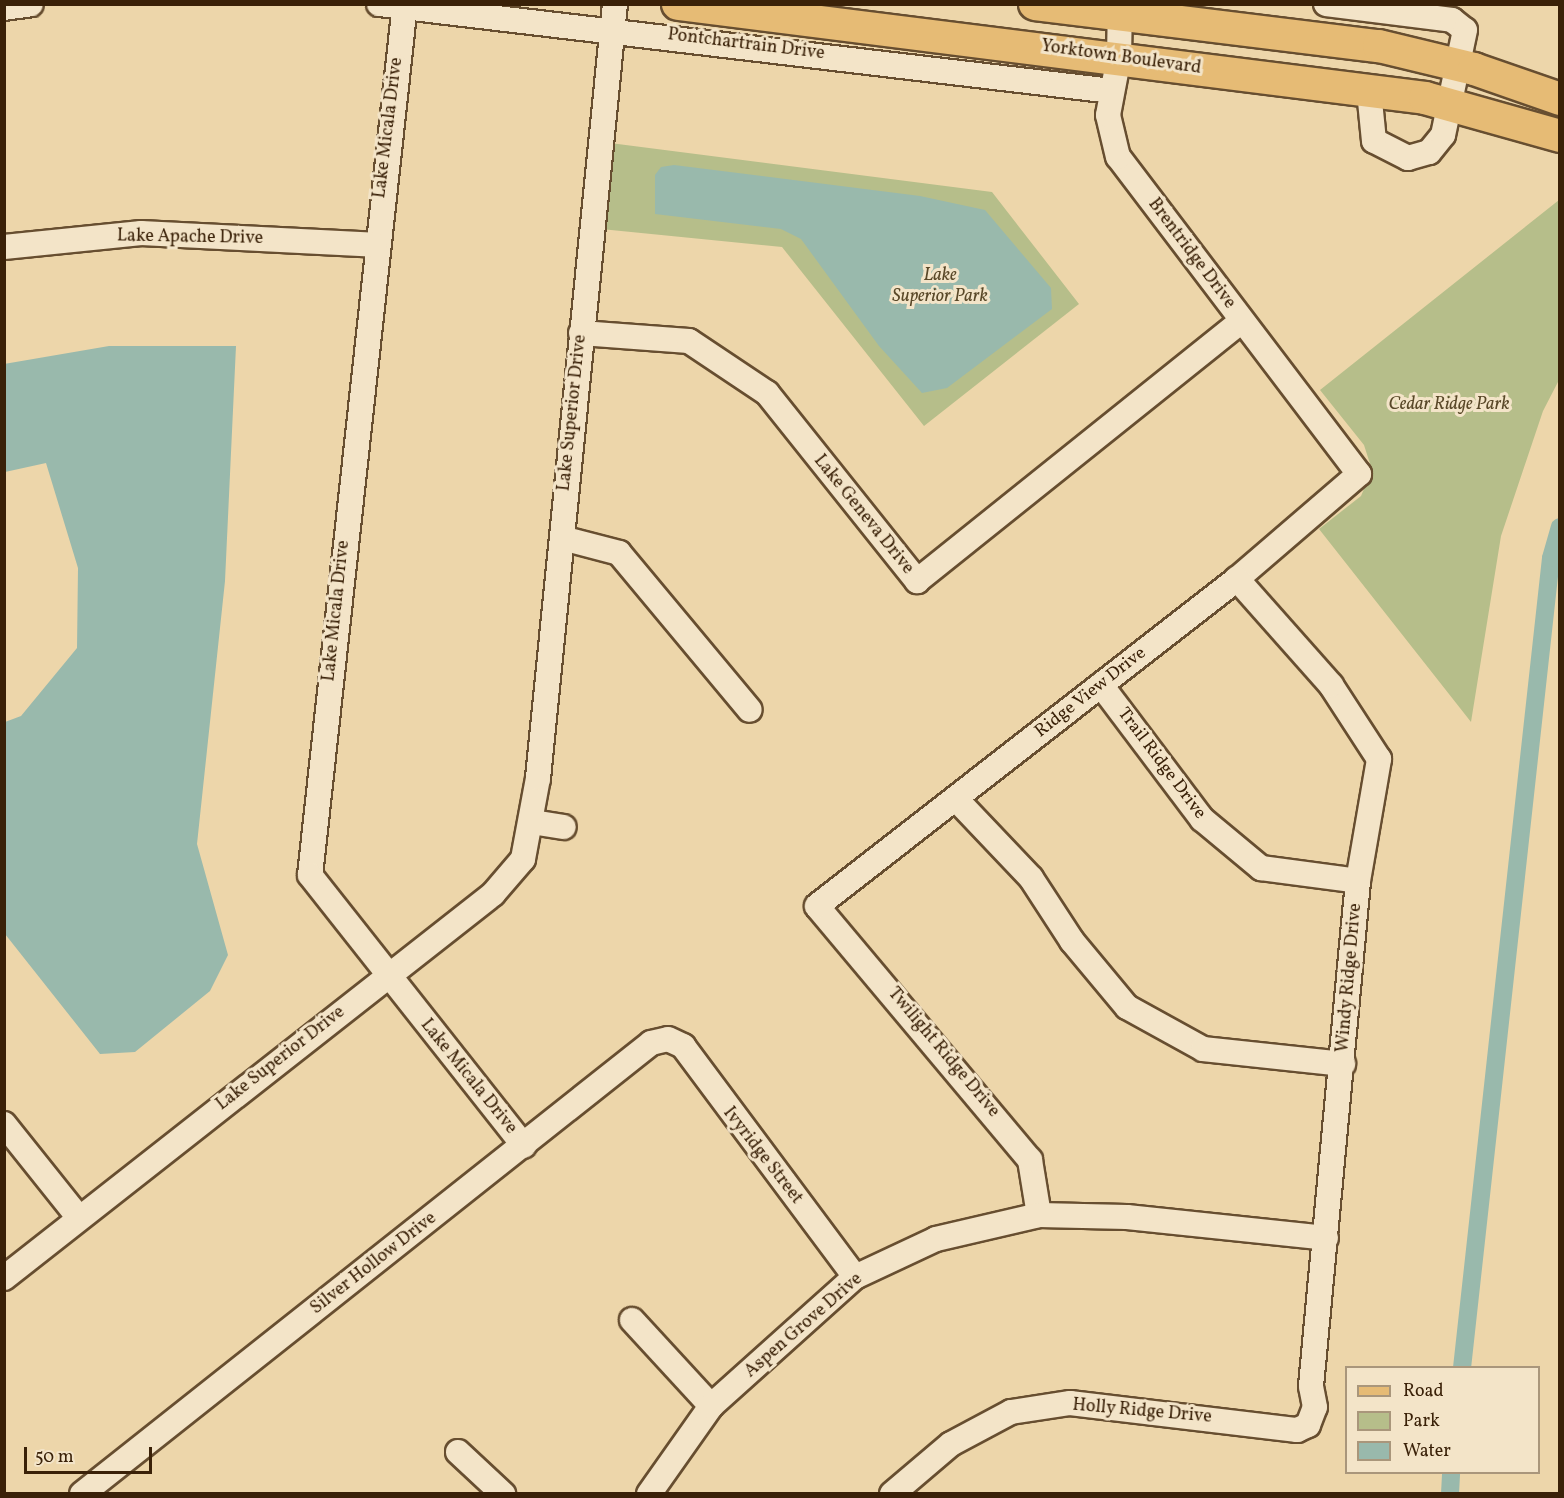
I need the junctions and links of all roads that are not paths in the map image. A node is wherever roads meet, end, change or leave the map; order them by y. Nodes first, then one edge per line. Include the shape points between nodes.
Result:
1 (31, 4) edge
2 (380, 4) edge
3 (615, 4) edge
4 (678, 4) edge
5 (1035, 4) edge
6 (1326, 4) edge
7 (404, 6) edge
8 (4, 8) edge
9 (1119, 9) edge
10 (613, 29) junction
11 (1119, 57) junction
12 (1461, 66) junction
13 (1112, 91) junction
14 (1369, 91) junction
15 (1560, 99) edge
16 (1450, 104) junction
17 (1560, 136) edge
18 (375, 245) junction
19 (4, 247) edge
20 (1242, 321) junction
21 (581, 333) junction
22 (1359, 474) joint
23 (562, 538) junction
24 (1237, 579) junction
25 (1101, 686) junction
26 (750, 710) dead end
27 (956, 799) junction
28 (532, 822) junction
29 (564, 827) dead end
30 (1358, 881) junction
31 (817, 906) joint
32 (386, 976) junction
33 (668, 1039) joint
34 (1343, 1064) junction
35 (4, 1124) edge
36 (524, 1146) junction
37 (1039, 1215) junction
38 (79, 1218) junction
39 (1326, 1238) junction
40 (855, 1277) junction
41 (4, 1278) edge
42 (632, 1320) dead end
43 (711, 1407) junction
44 (1308, 1425) joint
45 (458, 1452) dead end
46 (649, 1493) edge
47 (82, 1494) edge
48 (503, 1494) edge
49 (892, 1494) edge

1 - 8 street
2 - 7 street, Pontchartrain Drive
3 - 10 street, Lake Superior Drive
4 - 11 main road, Yorktown Boulevard
5 - 9 main road
6 - 12 street via 1452,20 1466,30
7 - 10 street, Pontchartrain Drive
7 - 18 street, Lake Micala Drive
9 - 11 street, Brentridge Drive
9 - 12 main road via 1379,46
10 - 13 street, Pontchartrain Drive
10 - 21 street, Lake Superior Drive
11 - 13 street, Brentridge Drive
11 - 14 main road, Yorktown Boulevard
12 - 15 main road
12 - 16 street
13 - 20 street, Brentridge Drive via 1108,115 1118,157
14 - 16 main road, Yorktown Boulevard
14 - 16 street via 1374,141 1408,158 1429,152 1443,135
16 - 17 main road, Yorktown Boulevard
18 - 19 street, Lake Apache Drive via 141,233
18 - 32 street, Lake Micala Drive via 310,875
20 - 21 street, Lake Geneva Drive via 917,581 767,393 689,341
20 - 22 street, Brentridge Drive
21 - 23 street, Lake Superior Drive
22 - 24 street, Ridge View Drive
23 - 26 street via 620,553
23 - 28 street, Lake Superior Drive
24 - 25 street, Ridge View Drive
24 - 30 street, Windy Ridge Drive via 1332,685 1379,759
25 - 27 street, Ridge View Drive
25 - 30 street, Trail Ridge Drive via 1202,819 1261,868
27 - 31 street, Ridge View Drive
27 - 34 street via 1031,878 1072,941 1127,1007 1203,1048
28 - 29 street
28 - 32 street, Lake Superior Drive via 523,859 493,894
30 - 34 street, Windy Ridge Drive
31 - 37 street, Twilight Ridge Drive via 1030,1160
32 - 36 street, Lake Micala Drive
32 - 38 street, Lake Superior Drive
33 - 36 street, Silver Hollow Drive via 651,1043
33 - 40 street, Ivyridge Street via 682,1046
34 - 39 street, Windy Ridge Drive
35 - 38 street
36 - 47 street, Silver Hollow Drive
37 - 39 street, Aspen Grove Drive via 1127,1217
37 - 40 street, Aspen Grove Drive via 936,1239
38 - 41 street, Lake Superior Drive
39 - 44 street, Windy Ridge Drive via 1311,1386 1315,1407
40 - 43 street, Aspen Grove Drive
42 - 43 street
43 - 46 street, Aspen Grove Drive
44 - 49 street, Holly Ridge Drive via 1297,1430 1070,1404 1011,1412 951,1444
45 - 48 street

